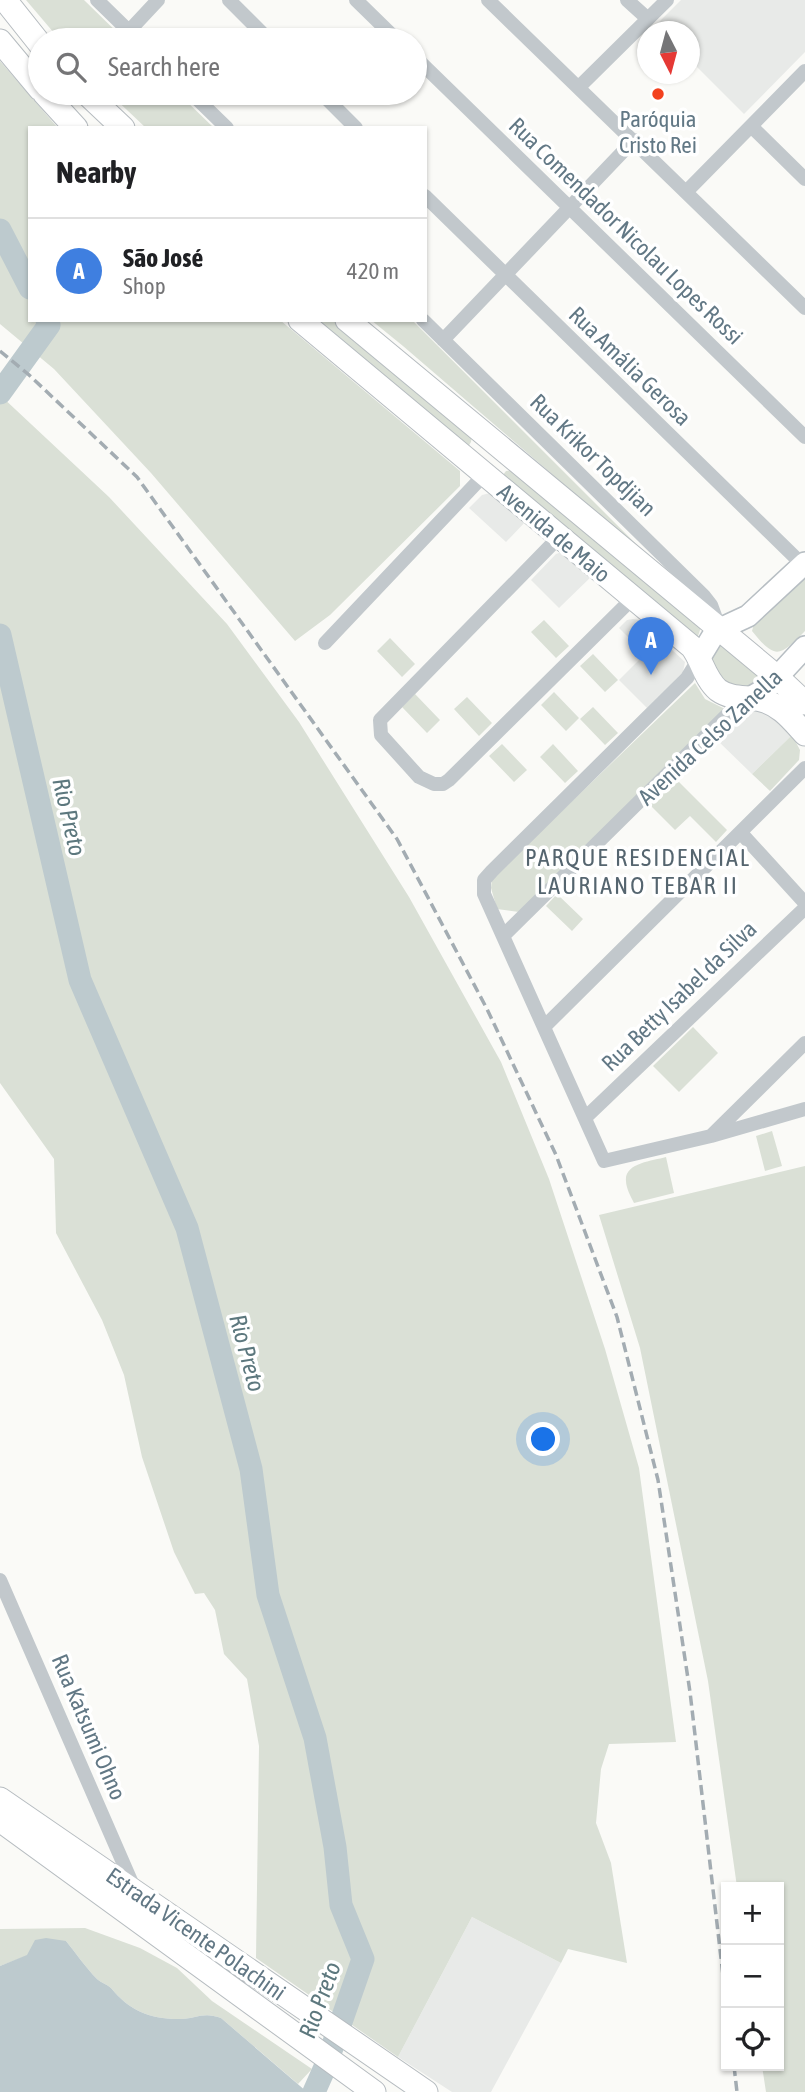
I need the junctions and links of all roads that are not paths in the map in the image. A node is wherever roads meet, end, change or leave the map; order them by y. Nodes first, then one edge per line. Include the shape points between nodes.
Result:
1 (5, 0) edge
2 (97, 0) edge
3 (158, 0) edge
4 (229, 0) edge
5 (356, 0) edge
6 (488, 0) edge
7 (627, 0) edge
8 (667, 0) edge
9 (648, 19) junction
10 (125, 28) edge
11 (139, 28) edge
12 (257, 28) edge
13 (385, 28) edge
14 (28, 29) edge
15 (0, 41) edge
16 (427, 69) edge
17 (805, 71) edge
18 (28, 75) edge
19 (579, 87) junction
20 (55, 105) edge
21 (99, 105) edge
22 (203, 105) edge
23 (333, 105) edge
24 (74, 126) edge
25 (121, 126) edge
26 (225, 126) edge
27 (354, 126) edge
28 (751, 126) junction
29 (634, 140) junction
30 (805, 179) edge
31 (687, 191) junction
32 (427, 198) edge
33 (569, 207) junction
34 (505, 275) junction
35 (805, 308) edge
36 (302, 322) edge
37 (349, 322) edge
38 (425, 322) edge
39 (443, 340) junction
40 (481, 432) junction
41 (805, 437) edge
42 (523, 467) junction
43 (476, 468) junction
44 (559, 537) junction
45 (804, 565) edge
46 (633, 598) junction
47 (720, 629) junction
48 (325, 643) dead end
49 (805, 647) edge
50 (700, 657) junction
51 (776, 676) junction
52 (748, 699) junction
53 (805, 703) edge
54 (805, 734) edge
55 (805, 768) edge
56 (741, 833) junction
57 (805, 906) edge
58 (493, 914) junction
59 (526, 914) junction
60 (503, 936) junction
61 (544, 1027) junction
62 (805, 1043) edge
63 (805, 1109) edge
64 (585, 1118) junction
65 (711, 1136) junction
66 (2, 1585) edge
67 (0, 1799) edge
68 (0, 1820) edge
69 (136, 1892) junction
70 (374, 2092) edge
71 (426, 2092) edge

1 - 14 main road
2 - 10 street
3 - 11 street
4 - 12 street
5 - 13 street
6 - 19 street
7 - 9 street
8 - 9 street
9 - 19 street
15 - 18 main road
16 - 33 street, Rua Comendador Nicolau Lopes Rossi
17 - 28 street
19 - 29 street
20 - 24 main road
21 - 25 main road
22 - 26 street
23 - 27 street
28 - 30 street
28 - 31 street
29 - 31 street
29 - 33 street
31 - 35 street
32 - 34 street, Rua Amália Gerosa
33 - 34 street
33 - 41 street, Rua Comendador Nicolau Lopes Rossi
34 - 39 street
34 - 45 street, Rua Amália Gerosa
36 - 43 main road, Avenida de Maio
37 - 40 main road, Avenida de Maio
38 - 39 street, Rua Krikor Topdjian
39 - 47 street, Rua Krikor Topdjian via 704,596
40 - 42 main road, Avenida de Maio
40 - 43 main road
42 - 43 main road
42 - 47 main road, Avenida de Maio
43 - 44 main road, Avenida de Maio
43 - 48 street
44 - 46 main road, Avenida de Maio
44 - 46 street via 380,720 381,735 419,777 434,785 449,780
45 - 47 street via 748,616
46 - 50 main road, Avenida de Maio
47 - 50 street
47 - 51 main road, Avenida de Maio
49 - 51 street, Avenida Celso Zanella
50 - 52 main road, Avenida de Maio via 718,689
50 - 58 street via 687,678 484,880
51 - 52 street, Avenida Celso Zanella via 767,688
51 - 53 main road, Avenida de Maio
52 - 54 main road, Avenida de Maio via 774,705
52 - 59 street, Avenida Celso Zanella
55 - 56 street
56 - 57 street
56 - 61 street
57 - 64 street, Rua Betty Isabel da Silva
58 - 59 street
58 - 60 street
59 - 60 street, Avenida Celso Zanella
60 - 61 street
61 - 64 street
62 - 65 street
63 - 65 street
64 - 65 street via 604,1161
66 - 69 street, Rua Katsumi Ohno
67 - 69 main road, Estrada Vicente Polachini
68 - 70 main road, Estrada Vicente Polachini
69 - 71 main road, Estrada Vicente Polachini

